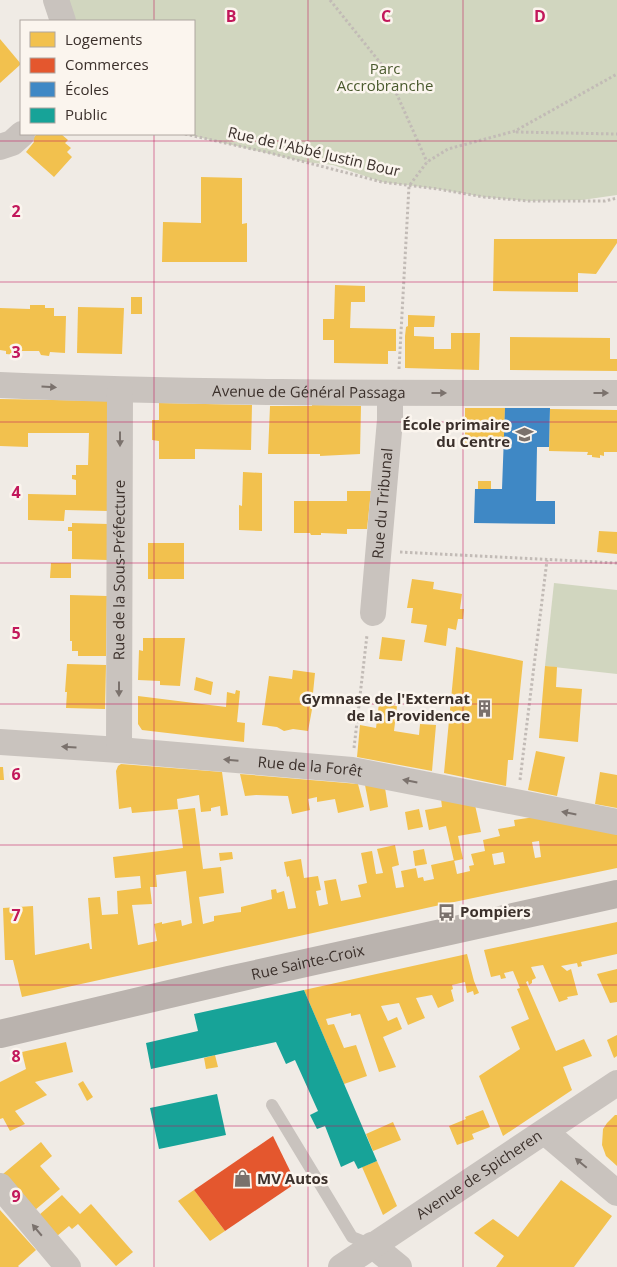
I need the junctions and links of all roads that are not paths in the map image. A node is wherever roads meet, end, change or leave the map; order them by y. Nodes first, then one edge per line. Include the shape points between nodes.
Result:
1 (56, 0) edge
2 (63, 20) edge
3 (21, 135) edge
4 (0, 147) edge
5 (0, 384) edge
6 (120, 390) junction
7 (394, 393) junction
8 (617, 393) edge
9 (373, 613) road end
10 (0, 742) edge
11 (119, 750) junction
12 (617, 822) edge
13 (617, 894) edge
14 (0, 1034) edge
15 (617, 1083) edge
16 (272, 1105) dead end
17 (545, 1132) junction
18 (0, 1186) edge
19 (617, 1193) edge
20 (372, 1245) junction
21 (68, 1267) edge
22 (341, 1267) edge
23 (399, 1267) edge

1 - 2 street
3 - 4 street via 12,143
5 -> 6 street, Avenue de Général Passaga
6 - 7 street, Avenue de Général Passaga
6 -> 11 street, Rue de la Sous-Préfecture
7 -> 8 street, Avenue de Général Passaga
7 - 9 street, Rue du Tribunal
11 -> 10 street, Rue de la Forêt
12 -> 11 street, Rue de la Forêt via 352,770
13 - 14 main road, Rue Sainte-Croix
15 - 17 street, Avenue de Spicheren
16 - 20 lane via 352,1236
19 -> 17 street
17 - 20 street, Avenue de Spicheren
21 -> 18 street
20 - 22 street, Avenue de Spicheren
20 - 23 street

